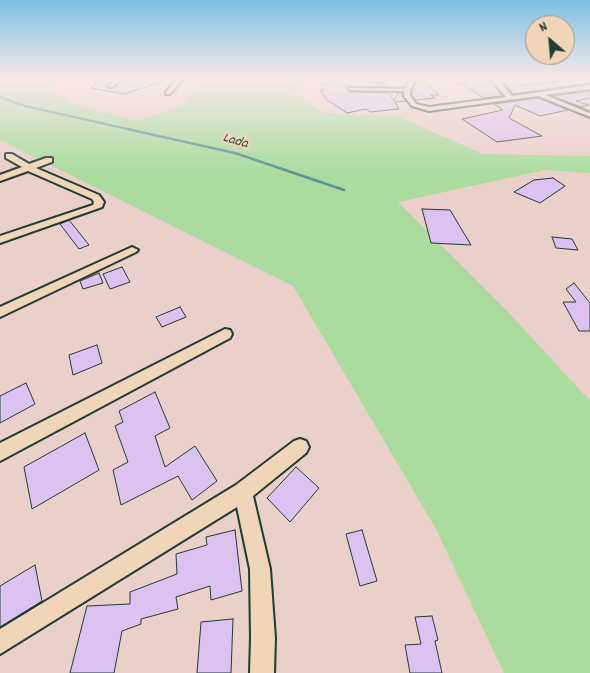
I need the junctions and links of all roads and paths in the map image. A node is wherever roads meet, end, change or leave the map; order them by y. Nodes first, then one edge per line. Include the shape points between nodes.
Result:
1 (578, 110) edge
2 (590, 115) edge
3 (9, 156) dead end
4 (49, 160) dead end
5 (29, 168) junction
6 (0, 178) edge
7 (0, 240) edge
8 (132, 250) dead end
9 (0, 312) edge
10 (225, 334) dead end
11 (300, 447) dead end
12 (0, 452) edge
13 (243, 492) junction
14 (0, 642) edge
15 (262, 673) edge

1 - 2 street
3 - 5 street
4 - 5 street
5 - 6 street
5 - 7 street via 99,202 97,206
8 - 9 street
10 - 12 street
11 - 13 street
13 - 14 street
13 - 15 street via 260,569

